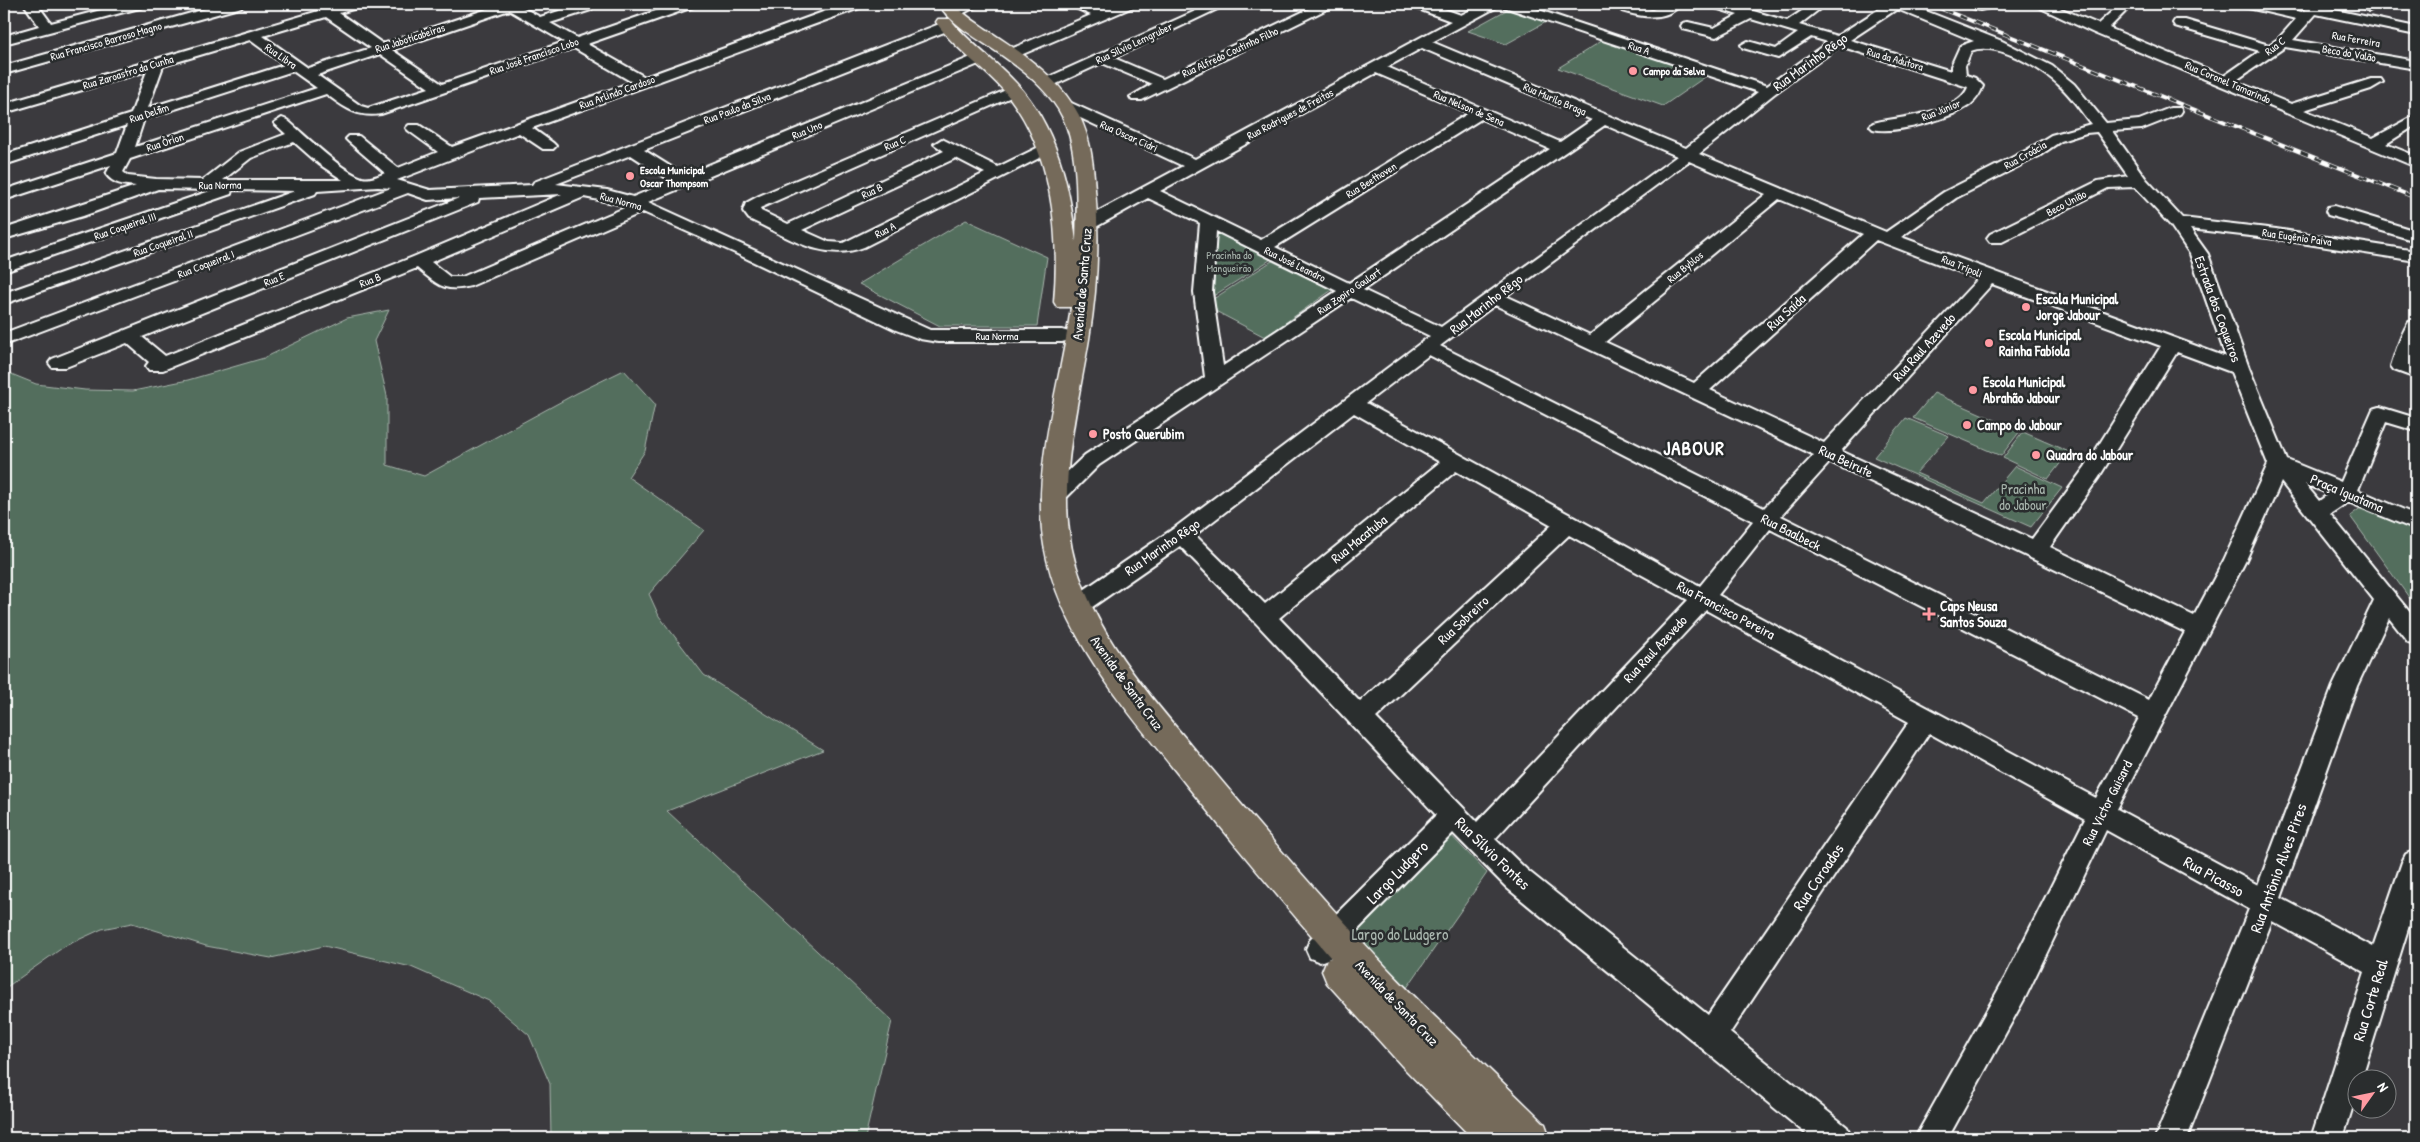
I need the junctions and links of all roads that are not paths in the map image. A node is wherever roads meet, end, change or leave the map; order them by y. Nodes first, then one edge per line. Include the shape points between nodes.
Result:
1 (30, 4) edge
2 (138, 4) edge
3 (237, 4) edge
4 (355, 4) edge
5 (511, 4) edge
6 (688, 4) edge
7 (857, 4) edge
8 (933, 4) edge
9 (974, 4) edge
10 (1078, 4) edge
11 (1128, 4) edge
12 (1221, 4) edge
13 (1423, 4) edge
14 (1492, 4) edge
15 (1509, 4) edge
16 (1674, 4) edge
17 (1820, 4) edge
18 (1896, 4) edge
19 (1973, 4) edge
20 (1988, 4) edge
21 (2039, 4) edge
22 (2127, 4) edge
23 (2249, 4) edge
24 (2355, 4) edge
25 (1726, 5) edge
26 (2372, 5) edge
27 (586, 7) dead end
28 (1324, 7) edge
29 (1627, 8) dead end
30 (2312, 10) edge
31 (328, 12) junction
32 (948, 14) edge
33 (1103, 14) junction
34 (1748, 14) junction
35 (2416, 17) edge
36 (1461, 20) junction
37 (539, 22) junction
38 (2180, 22) dead end
39 (1688, 26) dead end
40 (1788, 26) junction
41 (48, 29) junction
42 (2296, 29) junction
43 (2099, 30) junction
44 (1809, 32) junction
45 (2315, 32) dead end
46 (2416, 32) edge
47 (252, 35) junction
48 (4, 40) edge
49 (574, 42) junction
50 (1837, 42) junction
51 (2283, 42) junction
52 (1422, 43) junction
53 (1998, 44) junction
54 (1748, 45) dead end
55 (381, 48) junction
56 (2271, 50) junction
57 (1012, 54) junction
58 (981, 58) junction
59 (1102, 58) junction
60 (156, 64) junction
61 (2416, 65) edge
62 (1377, 68) junction
63 (4, 70) edge
64 (300, 70) junction
65 (1959, 78) junction
66 (2226, 81) junction
67 (643, 82) junction
68 (1047, 82) junction
69 (2376, 82) dead end
70 (1163, 84) junction
71 (326, 89) junction
72 (440, 89) junction
73 (1013, 91) junction
74 (1769, 91) junction
75 (1138, 97) dead end
76 (1064, 105) junction
77 (4, 109) edge
78 (2292, 109) junction
79 (380, 110) joint
80 (1480, 112) junction
81 (2175, 112) dead end
82 (138, 117) junction
83 (1604, 119) junction
84 (2416, 119) edge
85 (282, 124) dead end
86 (1878, 126) dead end
87 (521, 127) junction
88 (414, 128) dead end
89 (2102, 128) junction
90 (920, 132) junction
91 (1078, 134) junction
92 (296, 136) junction
93 (354, 139) dead end
94 (1042, 140) junction
95 (2375, 144) junction
96 (548, 146) dead end
97 (1562, 148) junction
98 (633, 149) junction
99 (955, 152) junction
100 (450, 153) junction
101 (1689, 154) junction
102 (124, 155) junction
103 (4, 160) edge
104 (2416, 162) edge
105 (1194, 165) junction
106 (997, 173) junction
107 (396, 174) junction
108 (378, 182) junction
109 (683, 182) junction
110 (2140, 182) junction
111 (156, 184) junction
112 (245, 184) junction
113 (361, 184) junction
114 (206, 185) junction
115 (321, 186) junction
116 (408, 188) junction
117 (528, 190) junction
118 (1147, 191) junction
119 (583, 192) junction
120 (1778, 192) junction
121 (488, 193) junction
122 (777, 194) joint
123 (4, 195) edge
124 (638, 204) junction
125 (2334, 211) dead end
126 (1208, 222) junction
127 (2177, 222) junction
128 (1088, 224) junction
129 (789, 230) junction
130 (4, 234) edge
131 (1882, 235) junction
132 (2416, 236) edge
133 (1996, 238) dead end
134 (1262, 247) junction
135 (2416, 256) edge
136 (419, 261) junction
137 (4, 268) edge
138 (1989, 277) junction
139 (1349, 290) junction
140 (1493, 297) junction
141 (4, 299) edge
142 (130, 336) junction
143 (1062, 336) junction
144 (2413, 337) edge
145 (4, 339) edge
146 (1437, 342) junction
147 (1592, 343) junction
148 (2172, 344) junction
149 (59, 363) dead end
150 (2239, 368) junction
151 (2416, 372) edge
152 (1215, 378) junction
153 (1697, 391) junction
154 (1354, 404) junction
155 (2416, 425) edge
156 (1058, 447) junction
157 (1827, 452) junction
158 (1092, 460) junction
159 (1454, 461) junction
160 (2278, 464) junction
161 (2346, 492) junction
162 (1052, 499) junction
163 (2319, 512) junction
164 (1766, 519) junction
165 (2416, 523) edge
166 (1567, 524) junction
167 (1181, 534) junction
168 (2036, 550) junction
169 (1703, 598) junction
170 (2386, 599) junction
171 (1077, 606) junction
172 (1264, 617) junction
173 (2198, 628) junction
174 (2416, 636) edge
175 (2154, 714) junction
176 (1360, 717) junction
177 (1926, 717) junction
178 (2100, 814) junction
179 (1452, 815) junction
180 (1477, 840) junction
181 (2416, 862) edge
182 (2266, 904) junction
183 (1327, 943) junction
184 (2381, 966) junction
185 (1711, 1036) junction
186 (1494, 1134) edge
187 (1531, 1138) edge
188 (1836, 1138) edge
189 (1931, 1138) edge
190 (2171, 1138) edge
191 (2327, 1138) edge

1 - 41 street
2 - 41 street
3 - 63 street, Rua Francisco Barroso Magno
4 - 31 street, Rua Libra
5 - 37 street
5 - 55 street, Rua Jaboticabeiras
6 - 49 street, Rua José Francisco Lobo
7 - 67 street, Rua Arlindo Cardoso
8 - 32 main road, Avenida de Santa Cruz
9 - 32 street
10 - 33 street
11 - 33 street
12 - 59 street, Rua Sílvio Lemgruber
13 - 36 street
14 - 36 street, Rua Rodrigues de Freitas
15 - 74 street, Rua A
16 - 29 street via 1652,14
17 - 40 street
18 - 50 street, Rua Marinho Rêgo
18 - 53 street, Estrada dos Coqueiros
19 - 20 street
21 - 43 street, Rua Coronel Tamarindo
22 - 43 street
23 - 30 street
24 - 26 street
25 - 34 street, Rua da Adutora
26 - 35 street
27 - 37 street
28 - 70 street, Rua Alfredo Coutinho Filho
30 - 42 street, Rua C
30 - 46 street
31 - 47 street, Rua Libra
31 - 55 street
32 - 57 main road, Avenida de Santa Cruz
32 - 58 main road, Avenida de Santa Cruz
32 - 98 street, Rua Paulo da Silva
33 - 57 street
34 - 39 street via 1716,33
34 - 40 street, Rua da Adutora
36 - 52 street, Rua Rodrigues de Freitas
37 - 49 street
38 - 56 street
40 - 44 street, Rua da Adutora
41 - 48 street
42 - 45 street, Rua Ferreira
42 - 51 street, Rua C
43 - 66 street, Rua Coronel Tamarindo
44 - 50 street, Rua da Adutora
44 - 54 street via 1778,54
47 - 60 street, Rua Zaroastro da Cunha
47 - 64 street, Rua Libra
49 - 67 street
49 - 72 street, Rua José Francisco Lobo
50 - 65 street, Rua da Adutora
50 - 74 street, Rua Marinho Rêgo
51 - 56 street, Rua C
51 - 61 street, Beco do Valão
52 - 62 street, Rua Rodrigues de Freitas
52 - 83 street, Rua Murilo Braga
53 - 65 street via 1980,44 1965,49 1958,66
53 - 89 street, Estrada dos Coqueiros via 2059,77
55 - 64 street, Rua Jaboticabeiras
55 - 72 street
56 - 66 street, Rua C
57 - 58 main road
57 - 68 main road, Avenida de Santa Cruz
58 - 73 main road, Avenida de Santa Cruz
58 - 109 street, Rua Uno
59 - 68 street, Rua Sílvio Lemgruber
59 - 70 street
60 - 77 street, Rua Zaroastro da Cunha
60 - 82 street, Rua Norma
62 - 80 street, Rua Nelson de Sena
62 - 105 street, Rua Rodrigues de Freitas
64 - 71 street, Rua Libra
64 - 82 street, Rua Delfim
65 - 86 street, Rua Júnior via 1975,84 1977,88 1963,101 1913,121
66 - 78 street, Rua Coronel Tamarindo
67 - 87 street, Rua Arlindo Cardoso
68 - 76 main road, Avenida de Santa Cruz
69 - 78 street
70 - 75 street, Rua Alfredo Coutinho Filho
71 - 79 street, Rua Libra via 356,109
71 - 102 street, Rua Órion
72 - 79 street, Rua José Francisco Lobo
73 - 90 street, Rua C
73 - 94 main road, Avenida de Santa Cruz
74 - 101 street, Rua Marinho Rêgo
76 - 91 main road, Avenida de Santa Cruz
76 - 105 street, Rua Oscar Cidri
78 - 95 street, Rua Coronel Tamarindo
80 - 97 street, Rua Nelson de Sena
80 - 134 street, Rua Beethoven
81 - 89 street, Rua Croácia via 2142,124
82 - 102 street, Rua Norma
82 - 103 street, Rua Delfim
83 - 97 street, Rua Zopiro Goulart
83 - 101 street, Rua Murilo Braga
84 - 95 street
85 - 92 street
87 - 96 street
87 - 100 street, Rua Arlindo Cardoso
88 - 100 street
89 - 110 street, Estrada dos Coqueiros
89 - 131 street, Rua Croácia via 2084,129 2056,138
90 - 99 street
90 - 122 street, Rua C
91 - 94 main road via 1066,140
91 - 128 main road, Avenida de Santa Cruz
92 - 113 street via 325,161
92 - 114 street via 244,155
93 - 107 street
94 - 106 street, Rua A
94 - 143 main road, Avenida de Santa Cruz via 1057,185 1064,224 1067,287
95 - 104 street, Rua Coronel Tamarindo
97 - 139 street, Rua Zopiro Goulart
98 - 109 street
98 - 117 street, Rua Paulo da Silva
99 - 106 street
99 - 129 street, Rua B
100 - 107 street, Rua Arlindo Cardoso
101 - 120 street, Rua Trípoli
101 - 140 street, Rua Marinho Rêgo
102 - 111 street, Rua Norma via 114,174 124,180
102 - 123 street, Rua Órion
105 - 118 street, Rua Rodrigues de Freitas
106 - 129 street, Rua A via 858,244 844,248 828,248
107 - 108 street, Rua Arlindo Cardoso
108 - 113 street, Rua Norma
108 - 116 street, Rua Norma
109 - 124 street, Rua Uno
110 - 127 street, Estrada dos Coqueiros
110 - 133 street, Beco União via 2124,180 2104,184
111 - 114 street, Rua Norma
111 - 130 street, Rua Norma
112 - 114 street, Rua Norma
112 - 115 street, Rua Norma
112 - 137 street, Rua Coqueiral III
113 - 115 street, Rua Norma
115 - 141 street, Rua Coqueiral II
116 - 121 street, Rua Norma via 434,195
116 - 145 street, Rua Coqueiral I
117 - 119 street, Rua Norma
117 - 121 street, Rua Norma
118 - 126 street, Rua José Leandro
118 - 128 street, Rua Rodrigues de Freitas
119 - 124 street, Rua Norma
119 - 136 street, Rua B
120 - 131 street, Rua Trípoli
120 - 147 street, Rua Byblos
121 - 142 street, Rua E
122 - 129 street, Rua A via 755,204 752,211 755,216
124 - 136 street via 480,278 458,284 446,282
124 - 143 street, Rua Norma via 928,335
125 - 132 street
126 - 134 street, Rua José Leandro
126 - 152 street via 1203,292
127 - 135 street, Rua Eugênio Paiva
127 - 150 street, Estrada dos Coqueiros via 2198,254
128 - 156 main road, Avenida de Santa Cruz via 1084,289
131 - 138 street, Rua Trípoli
131 - 153 street, Rua Saída
134 - 139 street, Rua José Leandro
136 - 142 street, Rua B via 159,364
138 - 148 street, Rua Trípoli
138 - 157 street, Rua Raul Azevedo
139 - 146 street, Rua José Leandro
139 - 152 street, Rua Zopiro Goulart
140 - 146 street, Rua Marinho Rêgo
140 - 147 street, Rua Beirute
142 - 149 street, Rua E
143 - 183 main road, Avenida de Santa Cruz via 1045,440 1040,499 1046,570 1061,611 1077,642 1107,685
144 - 151 street via 2401,366
146 - 154 street, Rua Marinho Rêgo
146 - 164 street, Rua Baalbeck
147 - 153 street, Rua Beirute
148 - 150 street, Rua Trípoli
148 - 168 street via 2112,440
150 - 160 street, Estrada dos Coqueiros
152 - 158 street, Rua Zopiro Goulart
153 - 157 street, Rua Beirute
154 - 159 street, Rua Francisco Pereira
154 - 167 street, Rua Marinho Rêgo
155 - 161 street via 2380,413
156 - 158 street via 1072,457
156 - 162 main road, Avenida de Santa Cruz
157 - 164 street, Rua Raul Azevedo
157 - 168 street, Rua Beirute
158 - 162 street, Rua Zopiro Goulart
159 - 166 street, Rua Francisco Pereira
159 - 172 street, Rua Macatuba
160 - 161 street, Praça Iguatama
160 - 163 street, Estrada dos Coqueiros
160 - 173 street, Rua Victor Guisard via 2235,560
161 - 163 street
161 - 165 street, Praça Iguatama
162 - 171 main road, Avenida de Santa Cruz via 1053,527 1061,564
163 - 170 street, Estrada dos Coqueiros
164 - 169 street, Rua Raul Azevedo
164 - 175 street, Rua Baalbeck
166 - 169 street, Rua Francisco Pereira
166 - 176 street, Rua Sobreiro
167 - 171 street, Rua Marinho Rêgo
167 - 172 street, Rua Sílvio Fontes
168 - 173 street, Rua Beirute
169 - 177 street, Rua Francisco Pereira
169 - 180 street, Rua Raul Azevedo
170 - 174 street, Estrada dos Coqueiros
170 - 182 street, Rua Antônio Alves Pires via 2345,686
171 - 183 main road, Avenida de Santa Cruz via 1113,668
172 - 176 street, Rua Sílvio Fontes
173 - 175 street, Rua Victor Guisard
175 - 178 street, Rua Victor Guisard
176 - 179 street, Rua Sílvio Fontes
177 - 178 street, Rua Francisco Pereira
177 - 185 street, Rua Coroados
178 - 182 street, Rua Picasso
178 - 189 street, Rua Victor Guisard via 2016,986
179 - 180 street, Rua Sílvio Fontes
179 - 183 street, Largo Ludgero
180 - 185 street, Rua Sílvio Fontes via 1517,879
181 - 184 street, Rua Corte Real
182 - 184 street, Rua Picasso
182 - 190 street, Rua Antônio Alves Pires
183 - 186 main road, Avenida de Santa Cruz via 1415,1053
183 - 187 main road, Avenida de Santa Cruz
184 - 191 street, Rua Corte Real
185 - 188 street, Rua Sílvio Fontes

